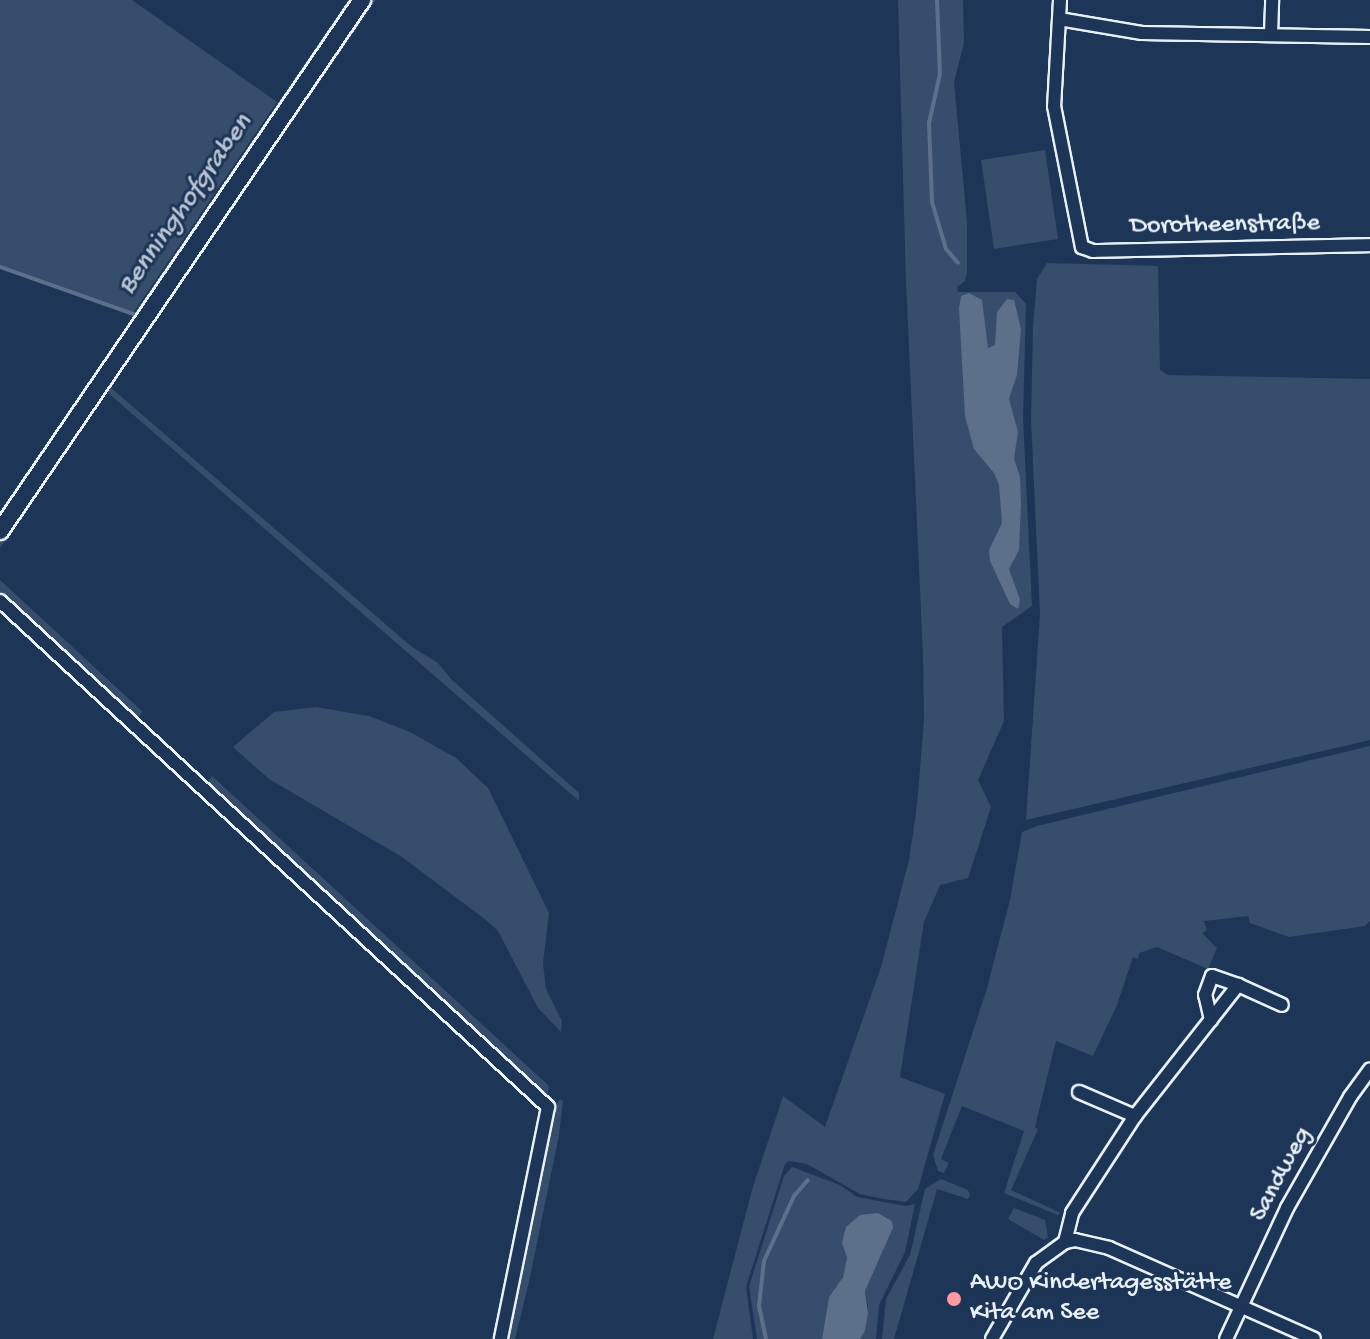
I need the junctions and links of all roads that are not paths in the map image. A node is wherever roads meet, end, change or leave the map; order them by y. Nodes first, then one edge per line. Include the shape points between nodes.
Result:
1 (362, 0) edge
2 (1060, 0) edge
3 (1272, 0) edge
4 (1059, 19) junction
5 (1271, 34) junction
6 (1370, 37) edge
7 (1370, 245) edge
8 (0, 531) edge
9 (0, 601) edge
10 (1238, 985) junction
11 (1282, 1005) dead end
12 (1211, 1020) junction
13 (1370, 1069) edge
14 (1079, 1092) dead end
15 (1135, 1116) junction
16 (1065, 1242) junction
17 (1240, 1305) junction
18 (501, 1339) edge
19 (992, 1339) edge
20 (1226, 1339) edge
21 (1314, 1339) edge

1 - 8 street
2 - 4 street
3 - 5 street
4 - 5 street via 1142,33
4 - 7 street, Dorotheenstraße via 1054,106 1082,247 1093,251
5 - 6 street
9 - 18 street via 548,1107
10 - 11 street
10 - 12 street
10 - 12 street via 1212,976 1205,995
12 - 15 street
13 - 17 street, Sandweg via 1287,1208
14 - 15 street
15 - 16 street via 1072,1213
16 - 17 street via 1094,1242
16 - 19 street via 1036,1263
17 - 20 street, Sandweg
17 - 21 street

